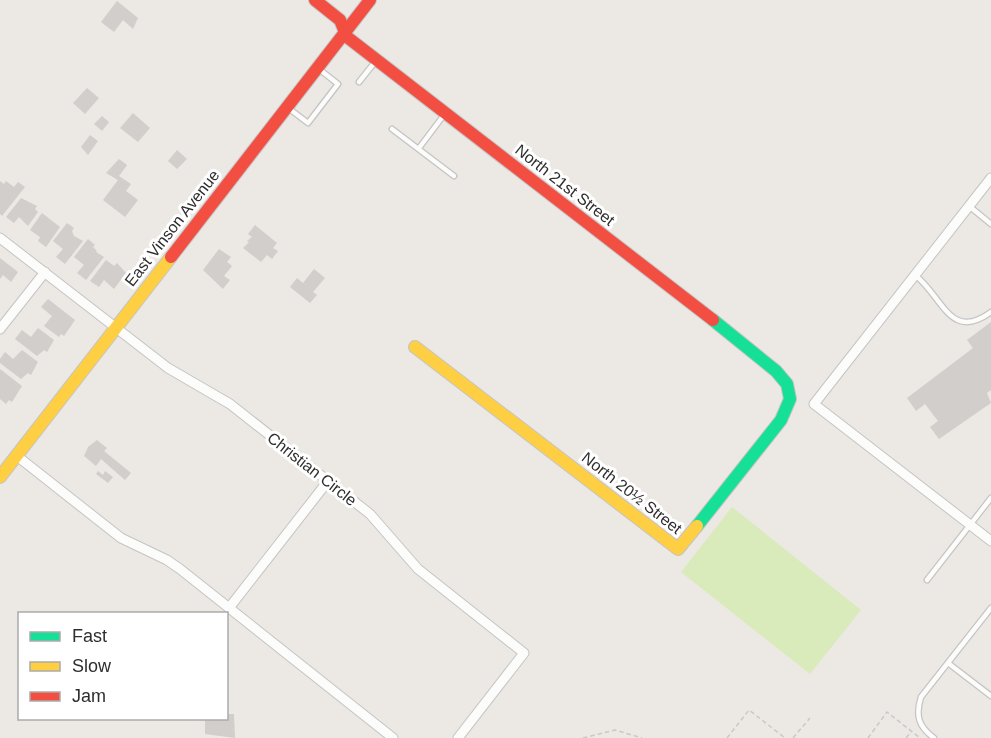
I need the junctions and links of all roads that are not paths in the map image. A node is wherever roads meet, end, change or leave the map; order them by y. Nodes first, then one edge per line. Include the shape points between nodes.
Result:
1 (315, 0) edge
2 (370, 0) edge
3 (345, 32) junction
4 (377, 60) junction
5 (317, 68) junction
6 (359, 82) dead end
7 (287, 107) junction
8 (446, 113) junction
9 (392, 129) dead end
10 (419, 148) junction
11 (454, 176) dead end
12 (991, 178) edge
13 (969, 206) junction
14 (991, 224) edge
15 (0, 238) edge
16 (45, 272) junction
17 (915, 275) junction
18 (991, 312) edge
19 (116, 327) junction
20 (0, 329) edge
21 (415, 347) dead end
22 (792, 399) joint
23 (16, 456) junction
24 (0, 477) edge
25 (328, 481) junction
26 (991, 498) edge
27 (970, 525) junction
28 (991, 541) edge
29 (927, 580) dead end
30 (229, 608) junction
31 (991, 608) edge
32 (948, 663) junction
33 (991, 696) edge
34 (393, 738) edge
35 (458, 738) edge
36 (934, 738) edge

1 - 3 street, North 21st Street via 340,20
2 - 3 street, East Vinson Avenue
3 - 4 street, North 21st Street
3 - 5 street, East Vinson Avenue
4 - 6 lane
4 - 8 street, North 21st Street
5 - 7 street, East Vinson Avenue
5 - 7 lane via 338,84 308,123
7 - 19 street, East Vinson Avenue
8 - 10 lane
8 - 22 street, North 21st Street via 760,356 786,382
9 - 10 lane
10 - 11 lane
12 - 13 street
13 - 14 lane
13 - 17 street
15 - 16 street, Christian Circle
16 - 19 street, Christian Circle
16 - 20 street
17 - 18 lane via 957,321 971,323
17 - 27 street via 814,404
19 - 23 street, East Vinson Avenue
19 - 25 street, Christian Circle via 168,368 230,404
21 - 22 street, North 20½ Street via 678,549 781,420
23 - 24 street, East Vinson Avenue
23 - 30 street via 121,538 167,560
25 - 30 street
25 - 35 street, Christian Circle via 370,514 418,569 524,653
26 - 27 lane
27 - 28 street
27 - 29 lane
30 - 34 street
31 - 32 lane
32 - 33 lane
32 - 36 lane via 918,705 919,722

